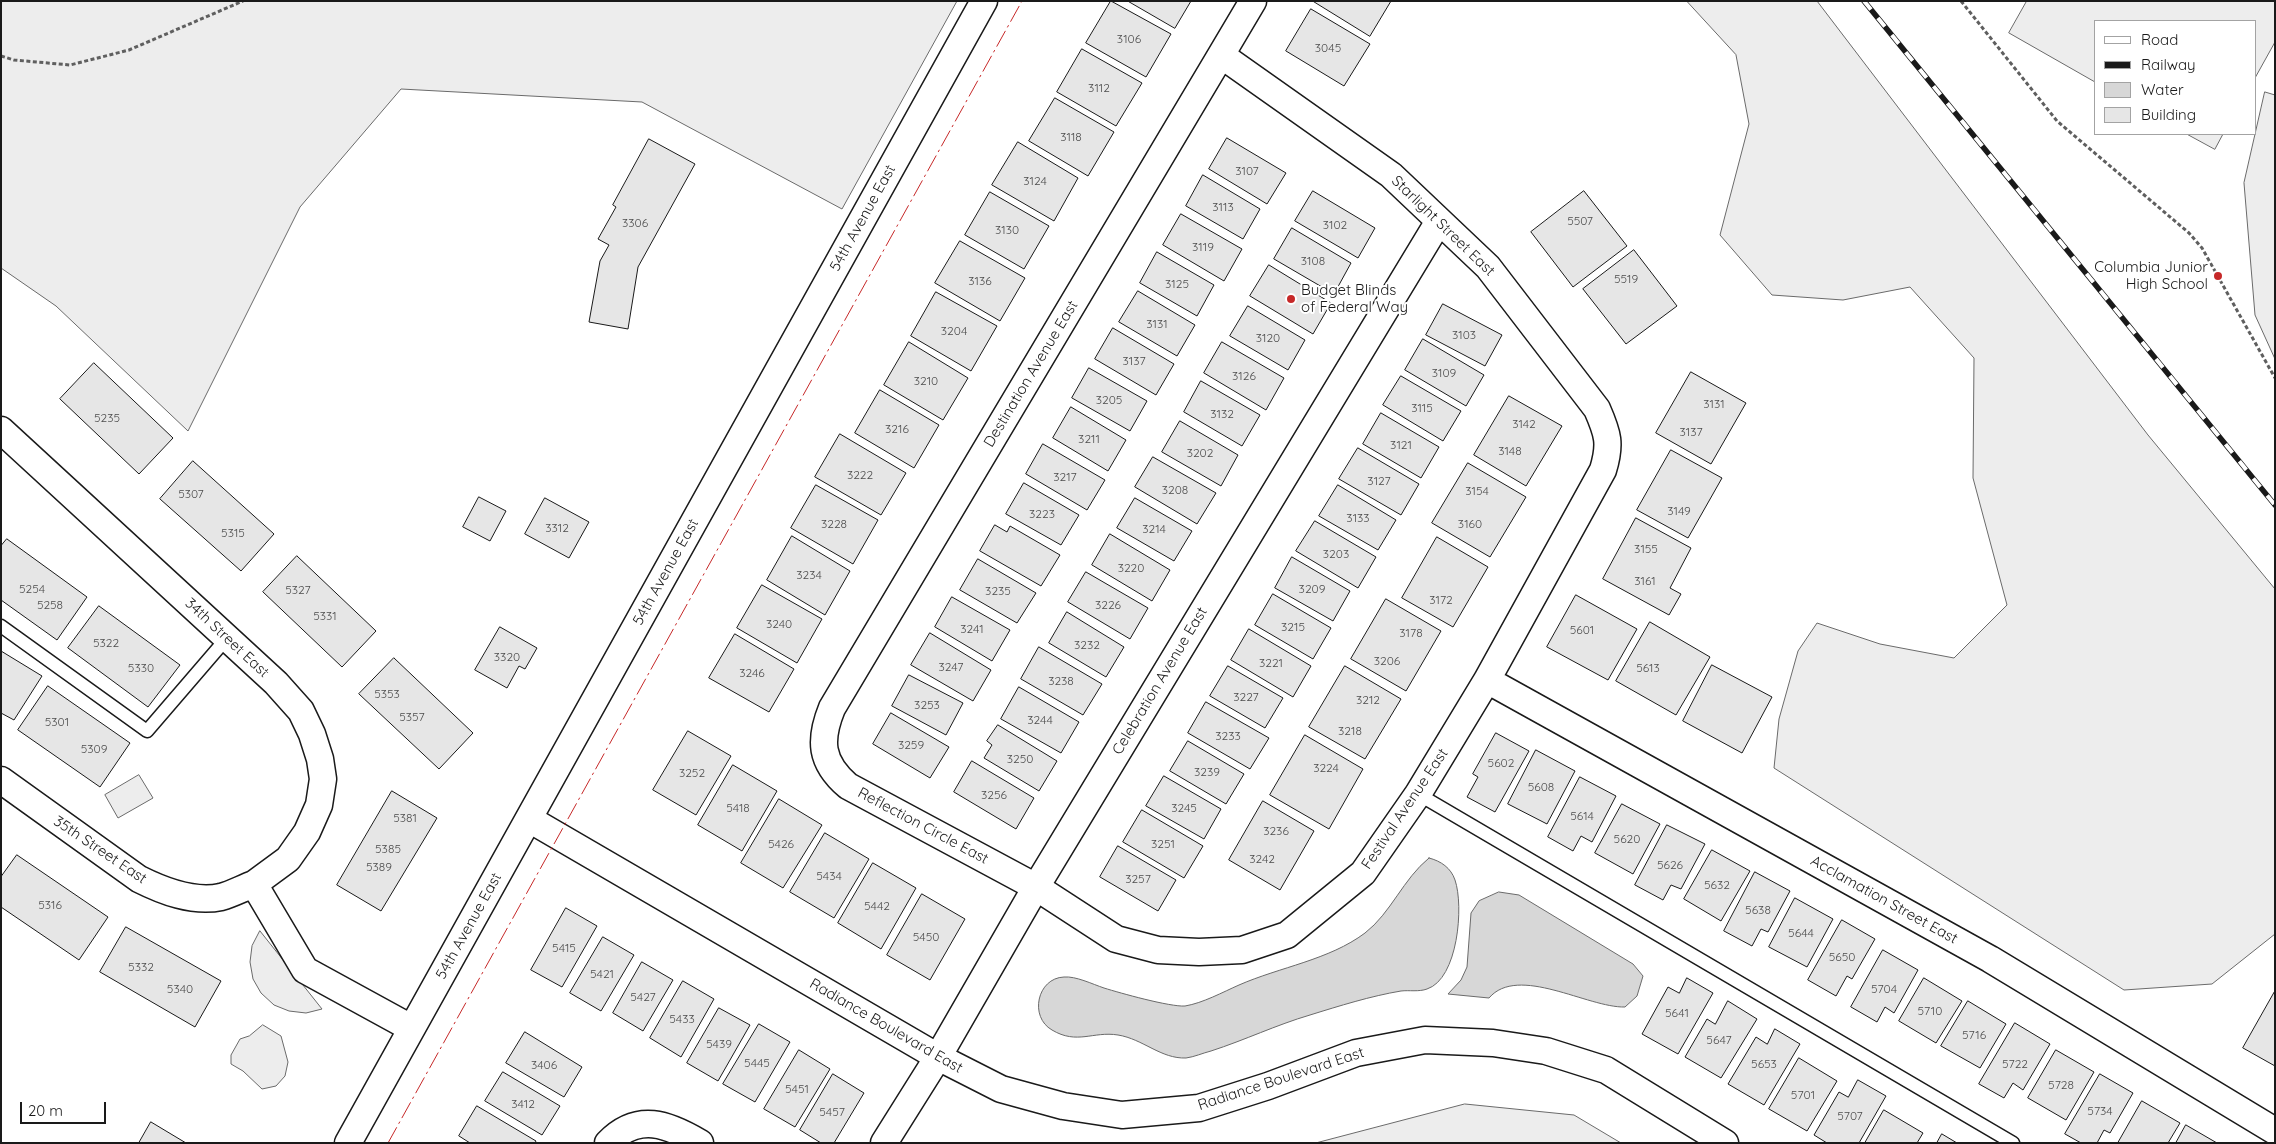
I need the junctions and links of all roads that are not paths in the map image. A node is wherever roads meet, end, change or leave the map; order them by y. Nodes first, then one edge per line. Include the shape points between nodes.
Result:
1 (984, 1) edge
2 (1253, 1) edge
3 (1221, 55) junction
4 (1439, 221) junction
5 (1, 430) edge
6 (1609, 448) joint
7 (1, 626) edge
8 (227, 638) junction
9 (1487, 680) junction
10 (825, 750) joint
11 (1, 780) edge
12 (1418, 794) junction
13 (529, 819) junction
14 (254, 884) junction
15 (1036, 887) junction
16 (412, 1028) junction
17 (938, 1057) junction
18 (2275, 1131) edge
19 (348, 1143) edge
20 (608, 1143) edge
21 (700, 1143) edge
22 (884, 1143) edge
23 (1725, 1143) edge
24 (2013, 1143) edge

1 - 13 street, 54th Avenue East
2 - 3 street, Destination Avenue East
3 - 4 street, Starlight Street East via 1391,175
3 - 10 street, Destination Avenue East via 832,708 825,726
4 - 6 street, Starlight Street East via 1488,267 1598,409
4 - 15 street, Celebration Avenue East
5 - 8 street, 34th Street East
6 - 9 street, Festival Avenue East via 1603,470
7 - 8 lane via 147,732
8 - 14 street, 34th Street East via 276,683 300,711 320,759 323,779 319,805 307,832 288,859
9 - 12 street, Festival Avenue East
9 - 18 street, Acclamation Street East via 1990,959
10 - 15 street, Reflection Circle East via 828,764 848,786
11 - 14 street, 35th Street East via 138,879 164,891 190,897 221,897
12 - 15 street, Festival Avenue East via 1363,874 1287,936 1242,950 1158,950 1116,939
12 - 24 lane
13 - 16 street, 54th Avenue East
13 - 17 street, Radiance Boulevard East
14 - 16 street via 305,970
15 - 17 street, Celebration Avenue East
16 - 19 street, 54th Avenue East
17 - 22 street, Celebration Avenue East
17 - 23 street, Radiance Boulevard East via 1001,1089 1063,1106 1122,1115 1199,1108 1356,1053 1425,1040 1493,1043 1546,1051 1606,1070
20 - 21 street via 618,1133 646,1124 661,1124

